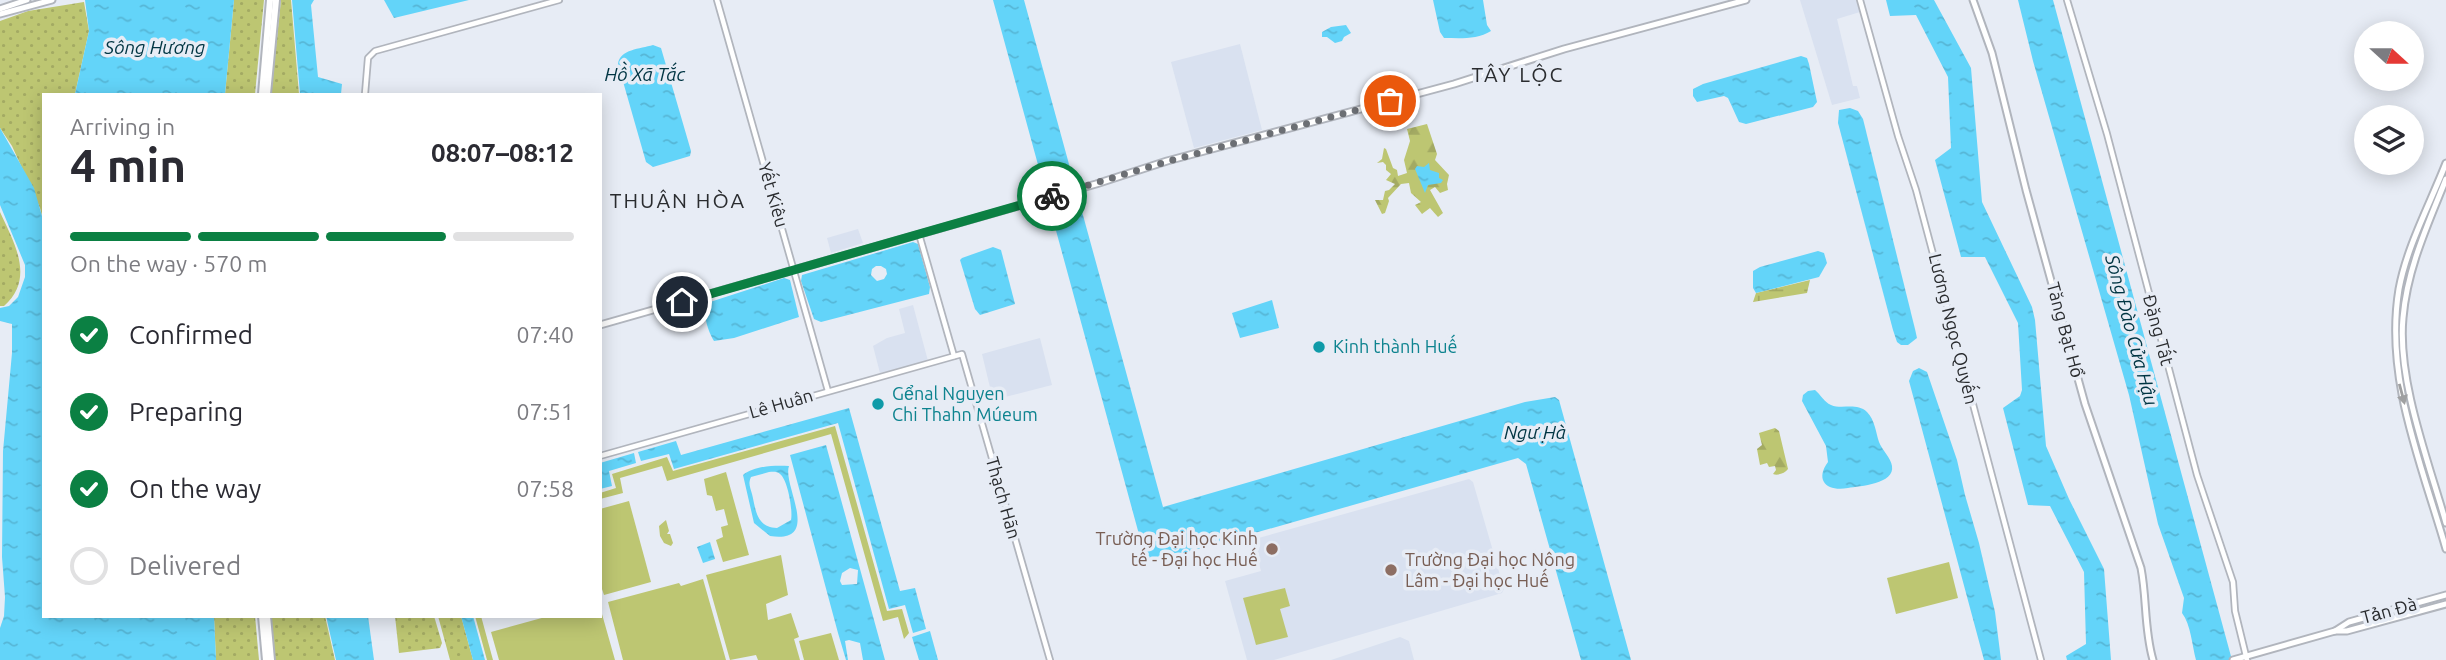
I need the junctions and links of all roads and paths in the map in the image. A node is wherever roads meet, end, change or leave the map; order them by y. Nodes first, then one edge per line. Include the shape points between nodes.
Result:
1 (27, 0) edge
2 (52, 0) edge
3 (270, 0) edge
4 (276, 0) edge
5 (559, 0) edge
6 (717, 0) edge
7 (1746, 0) edge
8 (1860, 0) edge
9 (1973, 0) edge
10 (2067, 0) edge
11 (0, 9) edge
12 (0, 14) edge
13 (264, 93) edge
14 (264, 93) edge
15 (365, 93) edge
16 (2446, 163) edge
17 (2446, 179) edge
18 (919, 234) junction
19 (794, 270) junction
20 (2400, 286) junction
21 (2407, 287) junction
22 (602, 325) edge
23 (962, 354) joint
24 (954, 356) junction
25 (828, 391) junction
26 (2417, 420) junction
27 (2409, 422) junction
28 (602, 455) edge
29 (2446, 523) edge
30 (2446, 549) edge
31 (2446, 595) edge
32 (2446, 604) edge
33 (264, 618) edge
34 (2335, 631) junction
35 (2246, 658) edge
36 (269, 660) edge
37 (1050, 660) edge
38 (2041, 660) edge
39 (2153, 660) edge
40 (2233, 660) edge

1 - 11 main road
2 - 12 main road
3 - 13 main road
4 - 14 main road
5 - 15 street via 375,51 368,58
6 - 19 street, Yết Kiêu
7 - 18 main road
8 - 38 street, Lương Ngọc Quyến via 1916,190
9 - 39 main road, Tăng Bạt Hổ via 1992,53 2085,404 2141,568
10 - 35 street, Đặng Tất via 2197,475 2233,582
16 - 20 main road
17 - 21 main road
18 - 19 main road
18 - 24 street
19 - 22 main road
19 - 25 street, Yết Kiêu
20 - 21 main road
20 -> 27 main road via 2395,349
21 - 26 main road via 2402,348
23 - 24 street, Lê Huân
23 - 37 street, Thạch Hãn
24 - 25 street, Lê Huân
25 - 28 street, Lê Huân
26 - 27 main road
26 - 29 main road
27 - 30 main road
31 - 34 main road, Tản Đà via 2346,623
32 - 34 main road, Tản Đà
33 - 36 main road
34 - 35 main road, Tản Đà
35 - 40 main road, Tản Đà

